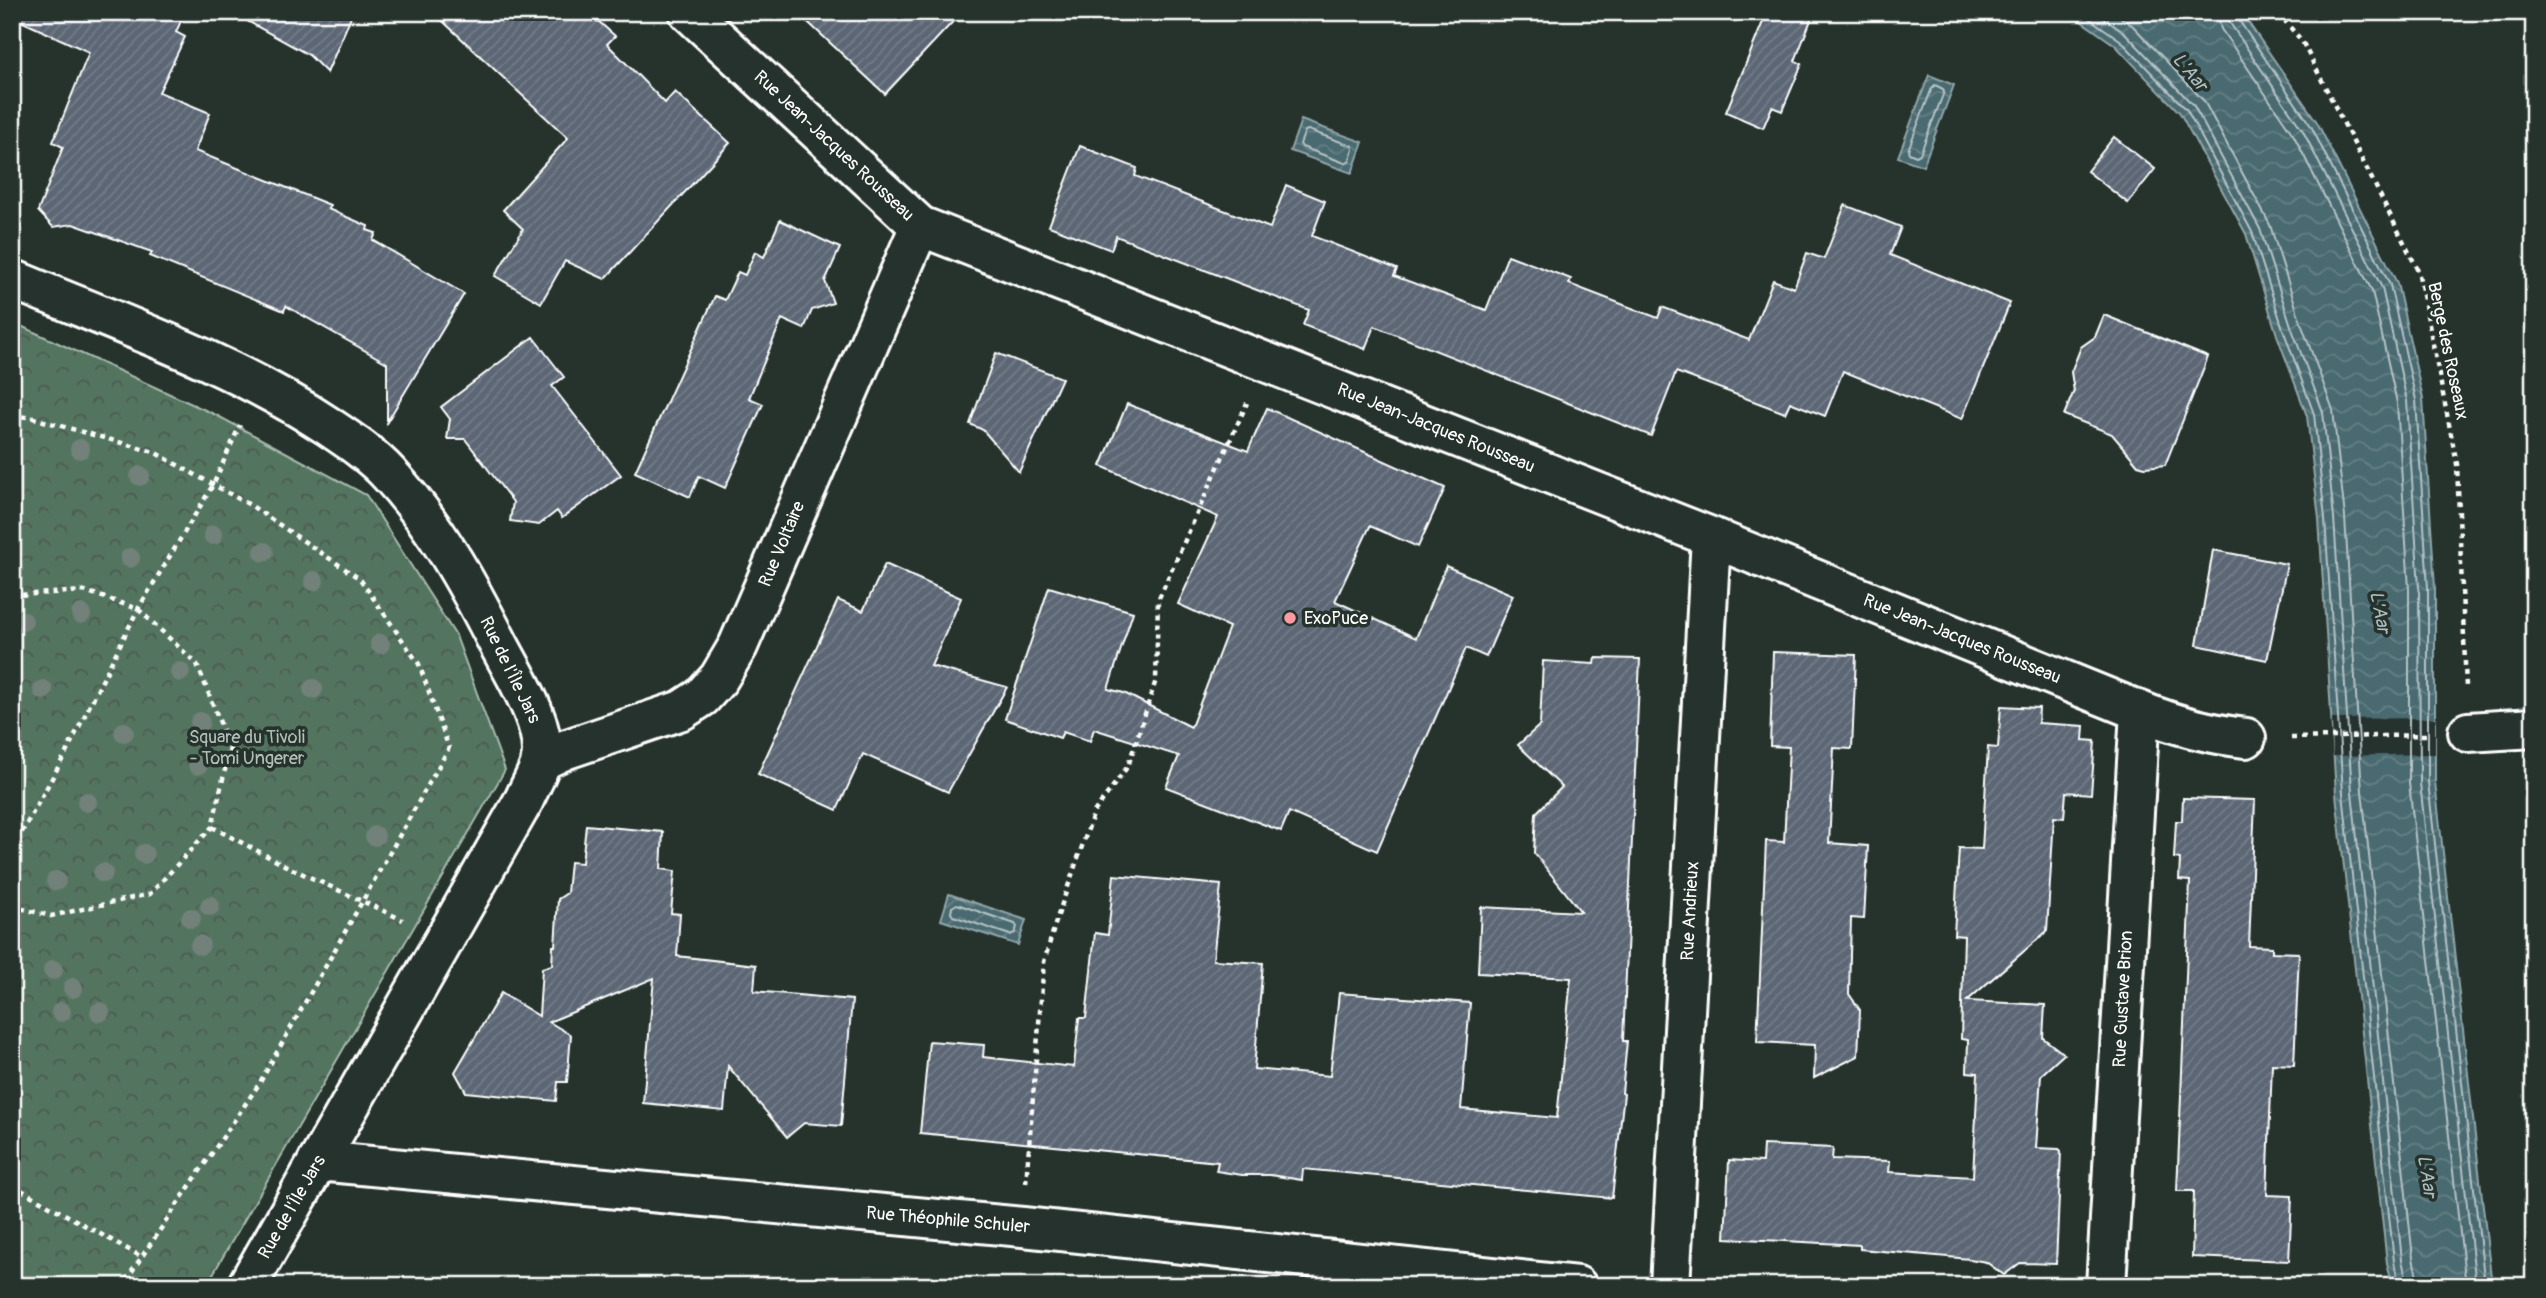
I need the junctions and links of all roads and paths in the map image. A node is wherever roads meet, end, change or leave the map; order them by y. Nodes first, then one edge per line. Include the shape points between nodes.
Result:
1 (689, 12) edge
2 (2277, 12) edge
3 (920, 226) junction
4 (12, 279) edge
5 (1266, 361) junction
6 (245, 377) junction
7 (12, 415) edge
8 (213, 485) junction
9 (1711, 537) junction
10 (12, 597) edge
11 (138, 609) junction
12 (2140, 711) junction
13 (2534, 728) edge
14 (2468, 732) joint
15 (2419, 736) dead end
16 (2326, 737) dead end
17 (2246, 738) dead end
18 (541, 761) junction
19 (212, 827) junction
20 (12, 850) edge
21 (362, 901) junction
22 (12, 906) edge
23 (405, 920) dead end
24 (318, 1161) junction
25 (12, 1185) edge
26 (1023, 1227) junction
27 (142, 1257) junction
28 (122, 1286) edge
29 (247, 1286) edge
30 (1577, 1286) edge
31 (1670, 1286) edge
32 (2106, 1286) edge

1 - 3 street, Rue Jean-Jacques Rousseau
2 - 14 path, Berge des Roseaux via 2302,41 2418,270 2457,464
3 - 5 street, Rue Jean-Jacques Rousseau
3 - 18 street, Rue Voltaire via 738,646 719,678 682,710
4 - 6 street, Rue de l'Île Jars
5 - 9 street, Rue Jean-Jacques Rousseau
5 - 26 path via 1158,600 1156,680 1128,766 1094,812 1056,918 1044,962
6 - 8 path via 248,408
6 - 18 street, Rue de l'Île Jars via 350,441 388,473 425,518 484,616 531,708
7 - 8 path via 154,452
8 - 11 path
8 - 21 path via 360,579 419,664 449,748
9 - 12 street, Rue Jean-Jacques Rousseau
9 - 31 street, Rue Andrieux
10 - 11 path via 85,592
11 - 19 path via 197,664 230,748
11 - 20 path
12 - 17 street, Rue Jean-Jacques Rousseau via 2180,727
12 - 32 street, Rue Gustave Brion
13 - 14 street
15 - 16 path
18 - 24 street, Rue de l'Île Jars via 524,800
19 - 21 path
19 - 22 path via 150,894 51,916
21 - 23 path
21 - 27 path via 259,1084
24 - 26 street, Rue Théophile Schuler
24 - 29 street, Rue de l'Île Jars
25 - 27 path
26 - 30 street, Rue Théophile Schuler
27 - 28 path

